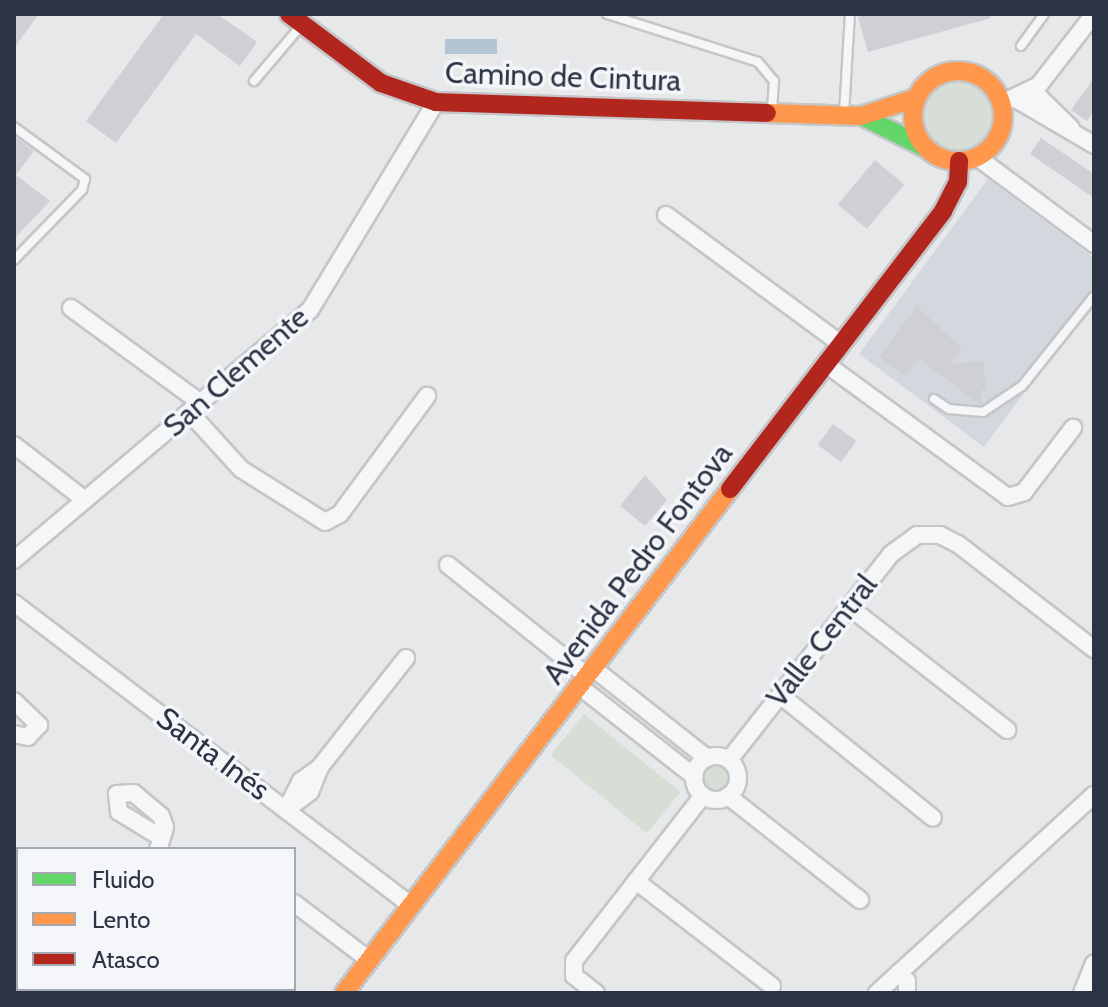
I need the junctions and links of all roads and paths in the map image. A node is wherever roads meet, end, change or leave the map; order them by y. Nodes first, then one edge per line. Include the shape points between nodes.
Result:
1 (607, 14) edge
2 (850, 14) edge
3 (1044, 14) edge
4 (1094, 14) edge
5 (296, 19) edge
6 (1021, 46) dead end
7 (254, 81) dead end
8 (1032, 90) junction
9 (916, 98) junction
10 (1009, 101) junction
11 (436, 102) junction
12 (772, 113) junction
13 (852, 116) junction
14 (14, 127) edge
15 (1071, 128) junction
16 (1094, 145) edge
17 (925, 147) junction
18 (968, 159) junction
19 (666, 215) dead end
20 (1094, 244) edge
21 (14, 260) edge
22 (1094, 296) edge
23 (71, 308) dead end
24 (841, 344) junction
25 (826, 364) junction
26 (427, 396) dead end
27 (934, 399) dead end
28 (196, 409) junction
29 (1073, 428) dead end
30 (14, 445) edge
31 (85, 500) junction
32 (14, 560) edge
33 (448, 565) dead end
34 (14, 603) edge
35 (848, 606) junction
36 (1094, 649) edge
37 (406, 658) dead end
38 (587, 676) junction
39 (780, 695) junction
40 (14, 701) edge
41 (1007, 730) dead end
42 (14, 734) edge
43 (707, 758) junction
44 (729, 760) junction
45 (695, 777) junction
46 (703, 795) junction
47 (1094, 795) edge
48 (728, 796) junction
49 (286, 810) junction
50 (933, 818) dead end
51 (636, 881) junction
52 (860, 900) dead end
53 (296, 905) edge
54 (411, 905) junction
55 (369, 960) junction
56 (1094, 963) edge
57 (898, 973) junction
58 (772, 986) dead end
59 (344, 993) edge
60 (596, 993) edge
61 (877, 993) edge
62 (907, 993) edge
63 (1082, 993) edge

1 - 12 lane via 758,62 774,81
2 - 13 lane
3 - 6 lane
4 - 8 street
5 - 7 lane
5 - 11 street, Camino de Cintura via 395,91
8 - 10 street
8 - 15 street
9 - 10 street via 939,75 964,71 987,81
9 - 13 street, Camino de Cintura
9 - 17 street via 913,118
10 - 15 street
10 - 18 street via 1001,131
11 - 12 street, Camino de Cintura
11 - 28 street, San Clemente via 323,294 289,331
12 - 13 street, Camino de Cintura
13 - 17 street, Camino de Cintura
14 - 21 lane via 85,179 82,190
15 - 16 street
17 - 18 street
18 - 20 street
18 - 24 street, Avenida Pedro Fontova via 950,202
19 - 24 street
22 - 27 lane via 1022,386 983,412 949,409
23 - 28 street
24 - 25 street, Avenida Pedro Fontova
25 - 29 street via 1008,497 1024,492
25 - 38 street, Avenida Pedro Fontova
26 - 28 street via 340,514 325,522 241,469
28 - 31 street, San Clemente
30 - 31 street
31 - 32 street, San Clemente
33 - 38 street
34 - 49 street, Santa Inés
35 - 36 street, Valle Central via 897,547 924,534 958,544
35 - 39 street, Valle Central
35 - 41 street
37 - 49 street via 320,767 310,792
38 - 43 street
38 - 45 street
38 - 54 street, Avenida Pedro Fontova
39 - 44 street, Valle Central
39 - 50 street
40 - 42 street via 39,725 28,737
43 - 44 street
43 - 45 street
44 - 48 street via 738,776
45 - 46 street
46 - 48 street
46 - 51 street
47 - 57 street
48 - 52 street
49 - 54 street, Santa Inés
51 - 58 street
51 - 60 street via 572,966 574,976
53 - 55 street
54 - 55 street, Avenida Pedro Fontova
55 - 59 street, Avenida Pedro Fontova
56 - 63 street
57 - 61 street
57 - 62 street via 907,981

